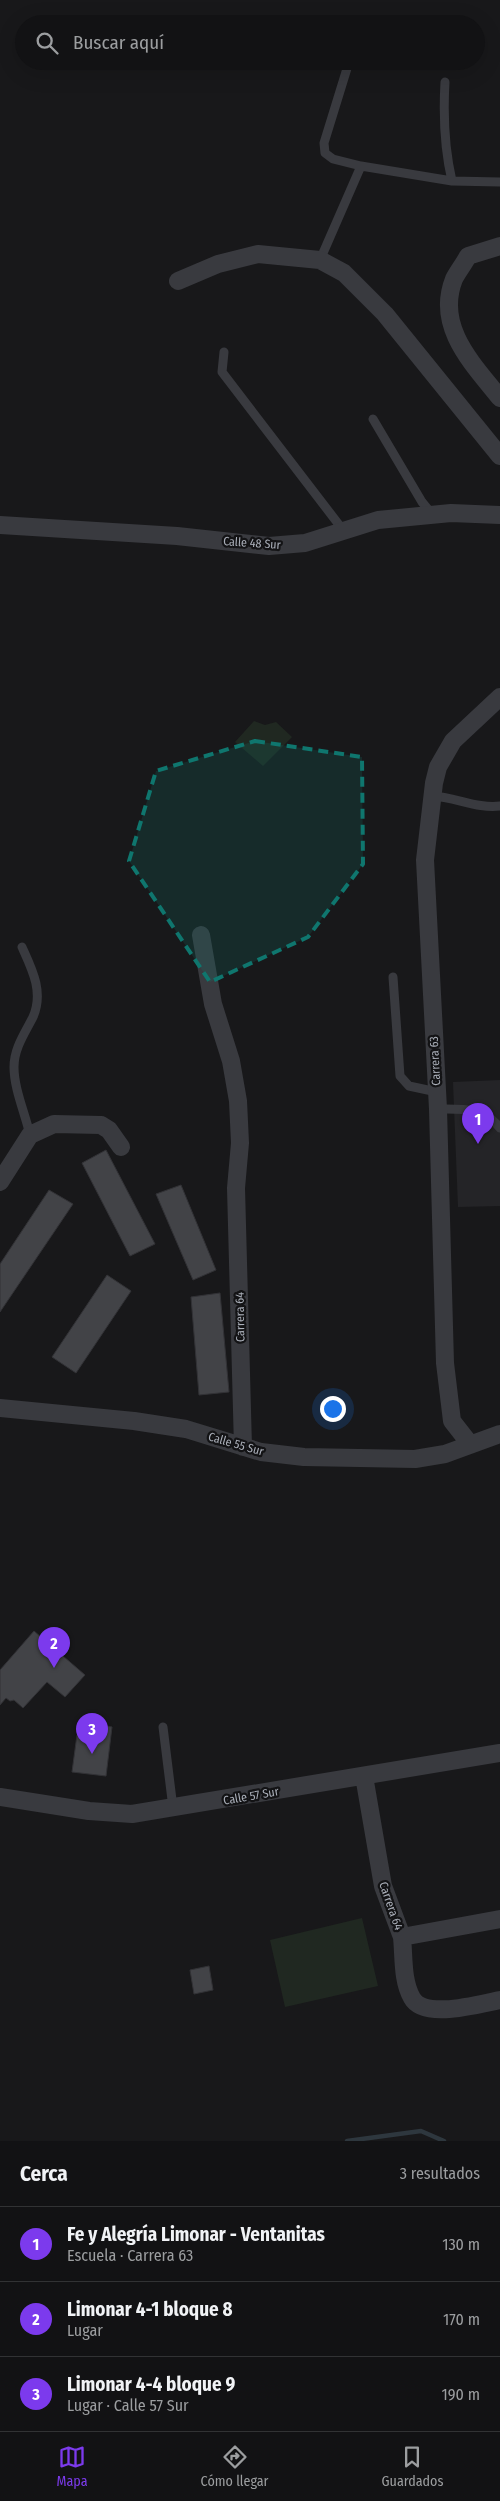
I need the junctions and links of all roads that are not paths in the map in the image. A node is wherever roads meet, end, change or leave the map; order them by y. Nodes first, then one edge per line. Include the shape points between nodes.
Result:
1 (347, 70) edge
2 (445, 82) dead end
3 (361, 166) junction
4 (452, 181) junction
5 (500, 182) edge
6 (500, 246) edge
7 (320, 260) junction
8 (178, 281) dead end
9 (224, 352) dead end
10 (500, 398) edge
11 (373, 419) dead end
12 (500, 456) edge
13 (432, 514) junction
14 (500, 515) edge
15 (0, 525) edge
16 (343, 530) junction
17 (500, 697) edge
18 (432, 796) junction
19 (500, 806) edge
20 (201, 935) dead end
21 (22, 946) dead end
22 (393, 976) dead end
23 (437, 1100) junction
24 (500, 1128) edge
25 (30, 1135) junction
26 (121, 1147) dead end
27 (3, 1171) edge
28 (0, 1408) edge
29 (500, 1434) edge
30 (470, 1444) junction
31 (243, 1447) junction
32 (163, 1726) dead end
33 (500, 1753) edge
34 (364, 1776) junction
35 (0, 1798) edge
36 (173, 1808) junction
37 (500, 1919) edge
38 (402, 1937) junction
39 (500, 2000) edge

1 - 3 lane via 324,143 325,153 333,159
2 - 4 lane via 443,124
3 - 4 lane
3 - 7 lane
4 - 5 lane
6 - 10 street via 468,256 454,280 448,312 452,329 464,352
7 - 8 street via 258,254 218,264
7 - 12 street via 344,273 385,314
9 - 16 lane via 222,372
11 - 13 lane
13 - 14 street, Calle 48 Sur
13 - 16 street, Calle 48 Sur via 378,520
15 - 16 street, Calle 48 Sur via 177,536 268,546 305,543
17 - 18 street, Carrera 63 via 453,741 438,767
18 - 19 lane
18 - 23 street, Carrera 63 via 425,860
20 - 31 street, Carrera 64 via 238,1101 240,1143 236,1188
21 - 25 lane via 37,986 37,1002 19,1044 14,1068
22 - 23 lane via 400,1076 409,1086
23 - 24 lane via 483,1113
23 - 30 street, Carrera 63 via 449,1409 452,1421
25 - 26 street via 54,1124 101,1125 109,1130
25 - 27 street
28 - 31 street, Calle 55 Sur via 186,1429
29 - 30 street, Calle 55 Sur
30 - 31 street, Calle 55 Sur via 445,1454 415,1459 304,1457
32 - 36 lane
33 - 34 street, Calle 57 Sur
34 - 36 street, Calle 57 Sur
34 - 38 street, Carrera 64 via 382,1886
35 - 36 street, Calle 57 Sur via 89,1811 124,1813
37 - 38 street, Carrera 64
38 - 39 street via 408,1986 413,1999 422,2008 438,2010

